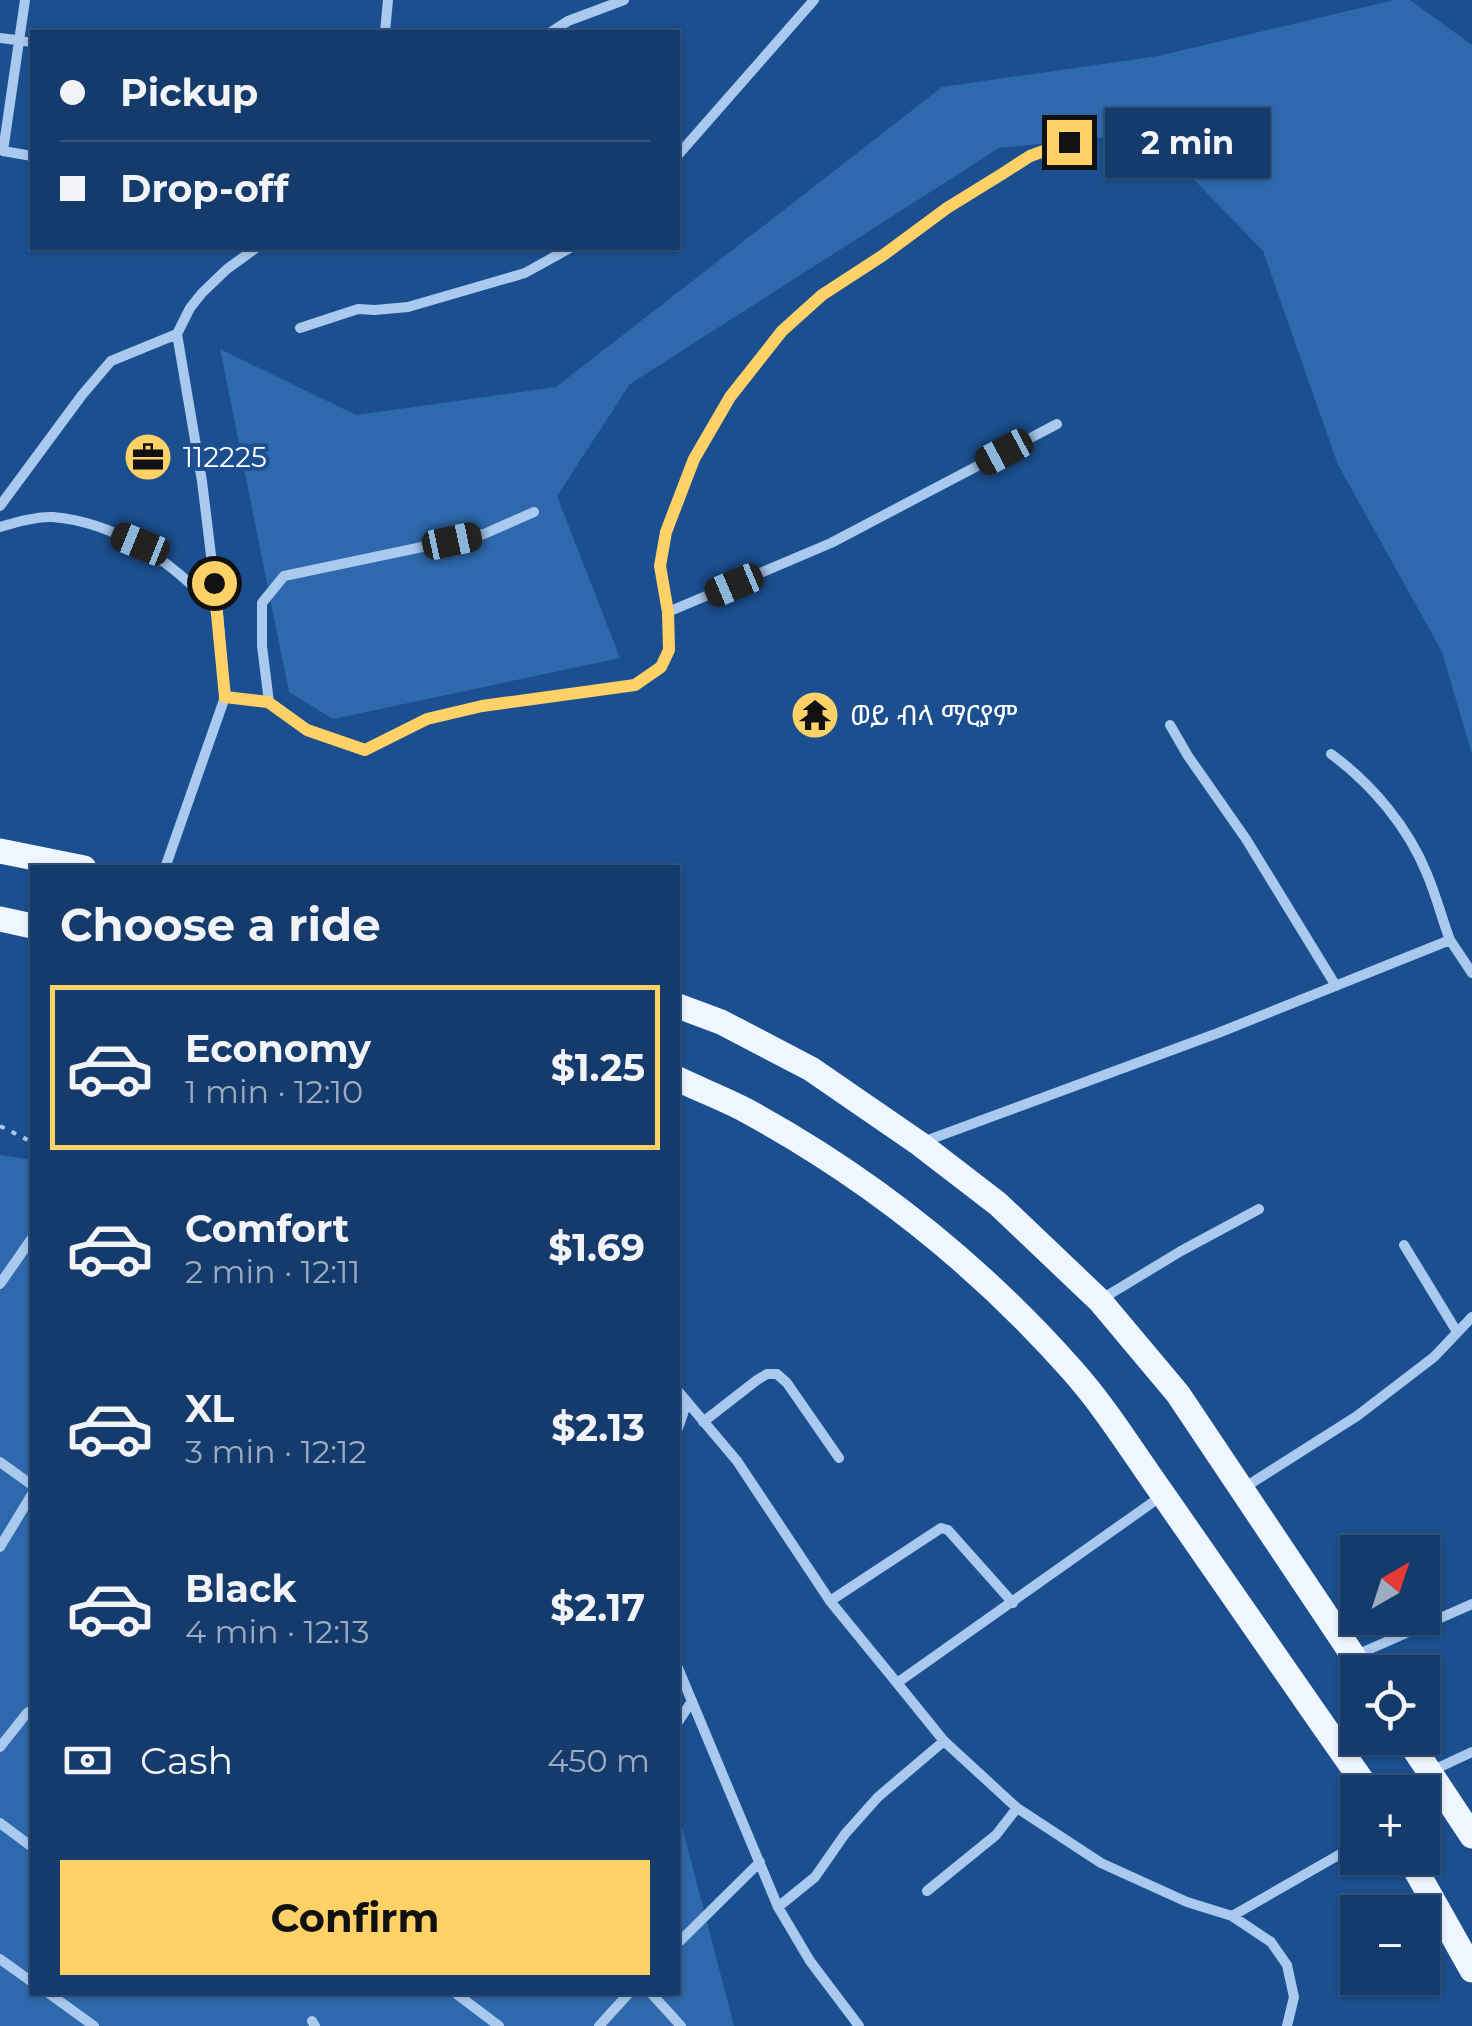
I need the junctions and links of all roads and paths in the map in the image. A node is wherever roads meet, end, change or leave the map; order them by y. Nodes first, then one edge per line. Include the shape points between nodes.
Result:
1 (26, 0) edge
2 (388, 0) edge
3 (624, 0) edge
4 (814, 0) edge
5 (385, 30) edge
6 (555, 30) edge
7 (0, 38) edge
8 (20, 40) junction
9 (30, 42) edge
10 (1069, 142) dead end
11 (2, 150) edge
12 (680, 153) edge
13 (30, 156) edge
14 (253, 250) edge
15 (566, 250) edge
16 (300, 328) dead end
17 (177, 334) junction
18 (1057, 424) dead end
19 (0, 506) edge
20 (534, 512) dead end
21 (0, 526) edge
22 (218, 612) junction
23 (668, 612) junction
24 (225, 697) junction
25 (268, 702) junction
26 (1170, 725) dead end
27 (1332, 754) dead end
28 (0, 851) edge
29 (69, 865) edge
30 (166, 865) edge
31 (0, 919) edge
32 (30, 926) edge
33 (1450, 940) junction
34 (1472, 973) edge
35 (1336, 986) junction
36 (680, 1007) edge
37 (680, 1081) edge
38 (0, 1126) edge
39 (30, 1141) edge
40 (920, 1144) junction
41 (1259, 1209) dead end
42 (30, 1241) edge
43 (1404, 1245) dead end
44 (0, 1284) edge
45 (1100, 1301) junction
46 (1472, 1317) edge
47 (1457, 1332) junction
48 (680, 1393) edge
49 (687, 1402) junction
50 (680, 1422) edge
51 (703, 1422) junction
52 (840, 1458) dead end
53 (0, 1462) edge
54 (30, 1484) edge
55 (1242, 1490) junction
56 (1163, 1495) junction
57 (30, 1497) edge
58 (0, 1546) edge
59 (830, 1601) junction
60 (1013, 1603) junction
61 (1472, 1604) edge
62 (1353, 1655) edge
63 (1376, 1655) edge
64 (680, 1673) edge
65 (897, 1683) junction
66 (692, 1701) junction
67 (30, 1711) edge
68 (680, 1719) edge
69 (944, 1741) junction
70 (0, 1747) edge
71 (1472, 1752) edge
72 (1418, 1755) edge
73 (1429, 1772) junction
74 (1358, 1775) edge
75 (1424, 1775) edge
76 (1017, 1808) junction
77 (0, 1823) edge
78 (1472, 1836) edge
79 (30, 1846) edge
80 (1340, 1854) edge
81 (760, 1862) junction
82 (1418, 1875) edge
83 (927, 1891) dead end
84 (778, 1907) junction
85 (1232, 1916) junction
86 (680, 1941) edge
87 (0, 1959) edge
88 (1472, 1970) edge
89 (30, 1981) edge
90 (51, 1995) edge
91 (463, 1995) edge
92 (627, 1995) edge
93 (653, 1995) edge
94 (94, 2026) edge
95 (499, 2026) edge
96 (599, 2026) edge
97 (681, 2026) edge
98 (859, 2026) edge
99 (1287, 2026) edge

1 - 8 street
2 - 5 street
3 - 6 street
4 - 12 street
7 - 8 street
8 - 9 street
8 - 11 street
10 - 23 street via 1030,156 947,208 782,331 730,397 694,459 660,566
11 - 13 street
14 - 17 street via 202,294
15 - 16 street via 525,273 408,307 358,309
17 - 19 street via 111,360
17 - 22 street
18 - 23 street via 831,543
20 - 25 street via 484,534 284,576 262,603
21 - 22 street via 50,517 140,544
22 - 24 street
23 - 25 street via 669,650 661,667 635,685 427,719 365,750 307,730
24 - 25 street
24 - 30 street
26 - 35 street
27 - 33 street via 1400,825 1427,872
28 - 29 main road
31 - 32 main road
33 - 34 street
33 - 35 street
35 - 40 street
36 - 40 main road via 811,1069
37 - 56 main road via 818,1154 939,1240 1073,1372
38 - 39 path
40 - 45 main road via 998,1204
41 - 45 street
42 - 44 street
43 - 47 street
45 - 55 main road via 1178,1394
46 - 47 street
47 - 55 street via 1357,1416
48 - 49 street
49 - 50 street
49 - 51 street
51 - 52 street via 757,1380 777,1374
51 - 59 street
53 - 54 street
55 - 62 main road
56 - 60 street
56 - 74 main road
57 - 58 street
59 - 60 street via 941,1528
59 - 65 street
60 - 65 street
61 - 63 street
64 - 66 street
65 - 69 street
66 - 68 street
66 - 81 street
67 - 70 street
69 - 76 street
69 - 84 street via 878,1797 814,1876
71 - 73 street
72 - 73 main road
73 - 75 street
73 - 78 main road
76 - 83 street via 996,1835
76 - 85 street via 1101,1863
77 - 79 street
80 - 85 street
81 - 84 street
81 - 86 street
82 - 88 main road
84 - 98 street
85 - 99 street via 1270,1942 1286,1965 1294,1996
87 - 89 street
90 - 94 street
91 - 95 street
92 - 96 street
93 - 97 street

